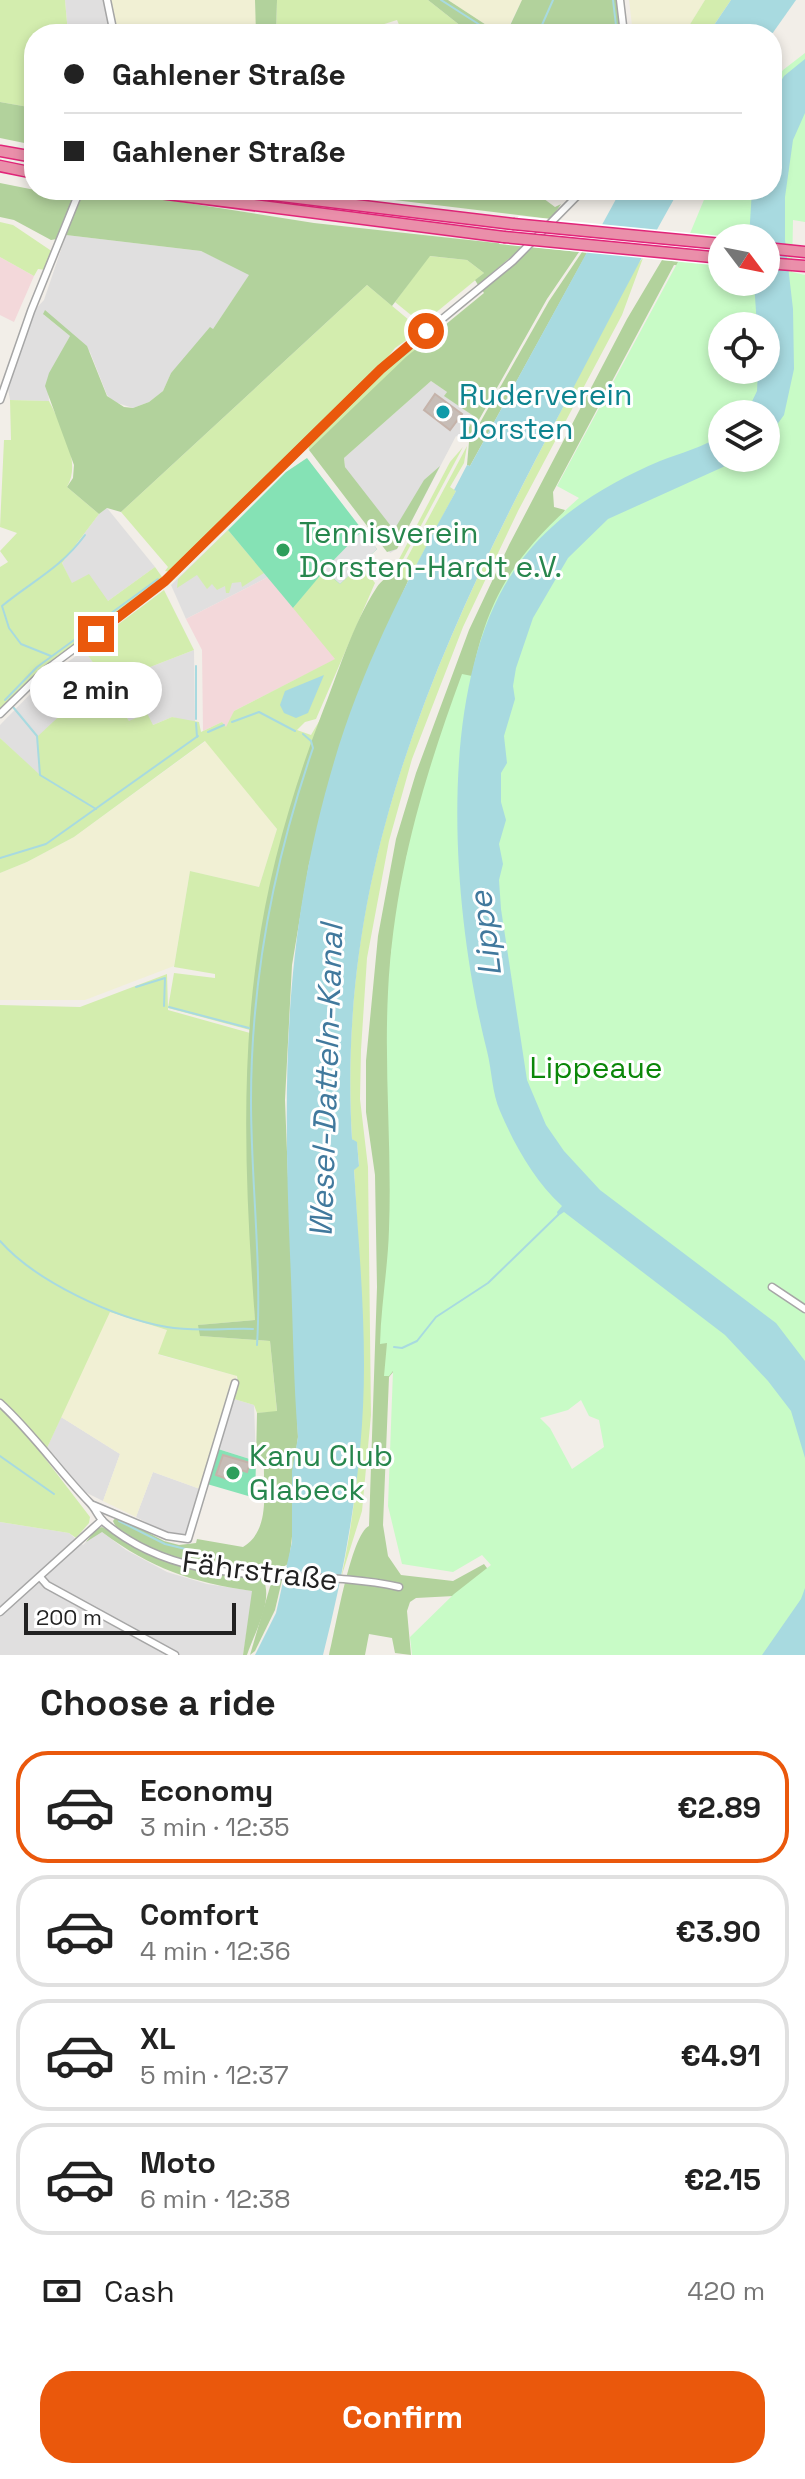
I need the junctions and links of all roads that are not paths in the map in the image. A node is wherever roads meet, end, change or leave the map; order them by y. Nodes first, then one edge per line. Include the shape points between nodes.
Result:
1 (107, 0) edge
2 (620, 0) edge
3 (112, 24) edge
4 (623, 24) edge
5 (0, 151) edge
6 (24, 155) edge
7 (0, 166) edge
8 (24, 171) edge
9 (76, 200) edge
10 (214, 200) edge
11 (314, 200) edge
12 (573, 200) edge
13 (708, 243) edge
14 (780, 249) edge
15 (805, 252) edge
16 (708, 257) edge
17 (780, 264) edge
18 (805, 266) edge
19 (0, 400) edge
20 (0, 714) edge
21 (772, 1287) dead end
22 (805, 1309) edge
23 (235, 1383) dead end
24 (0, 1403) edge
25 (93, 1505) junction
26 (102, 1520) junction
27 (40, 1577) junction
28 (399, 1587) dead end
29 (0, 1612) edge
30 (175, 1655) edge

1 - 3 street
2 - 4 street
5 - 6 highway
7 - 8 highway
9 - 19 street
10 - 16 highway, bridge
11 - 13 highway, bridge
12 - 20 street via 513,261 391,360 165,581 43,672
14 - 15 highway
17 - 18 highway
21 - 22 street
23 - 25 street, Fährstraße via 188,1539 167,1536
24 - 25 street, Fährstraße
25 - 26 street, Fährstraße
26 - 27 street
26 - 28 street, Fährstraße via 179,1563
27 - 29 street
27 - 30 street

